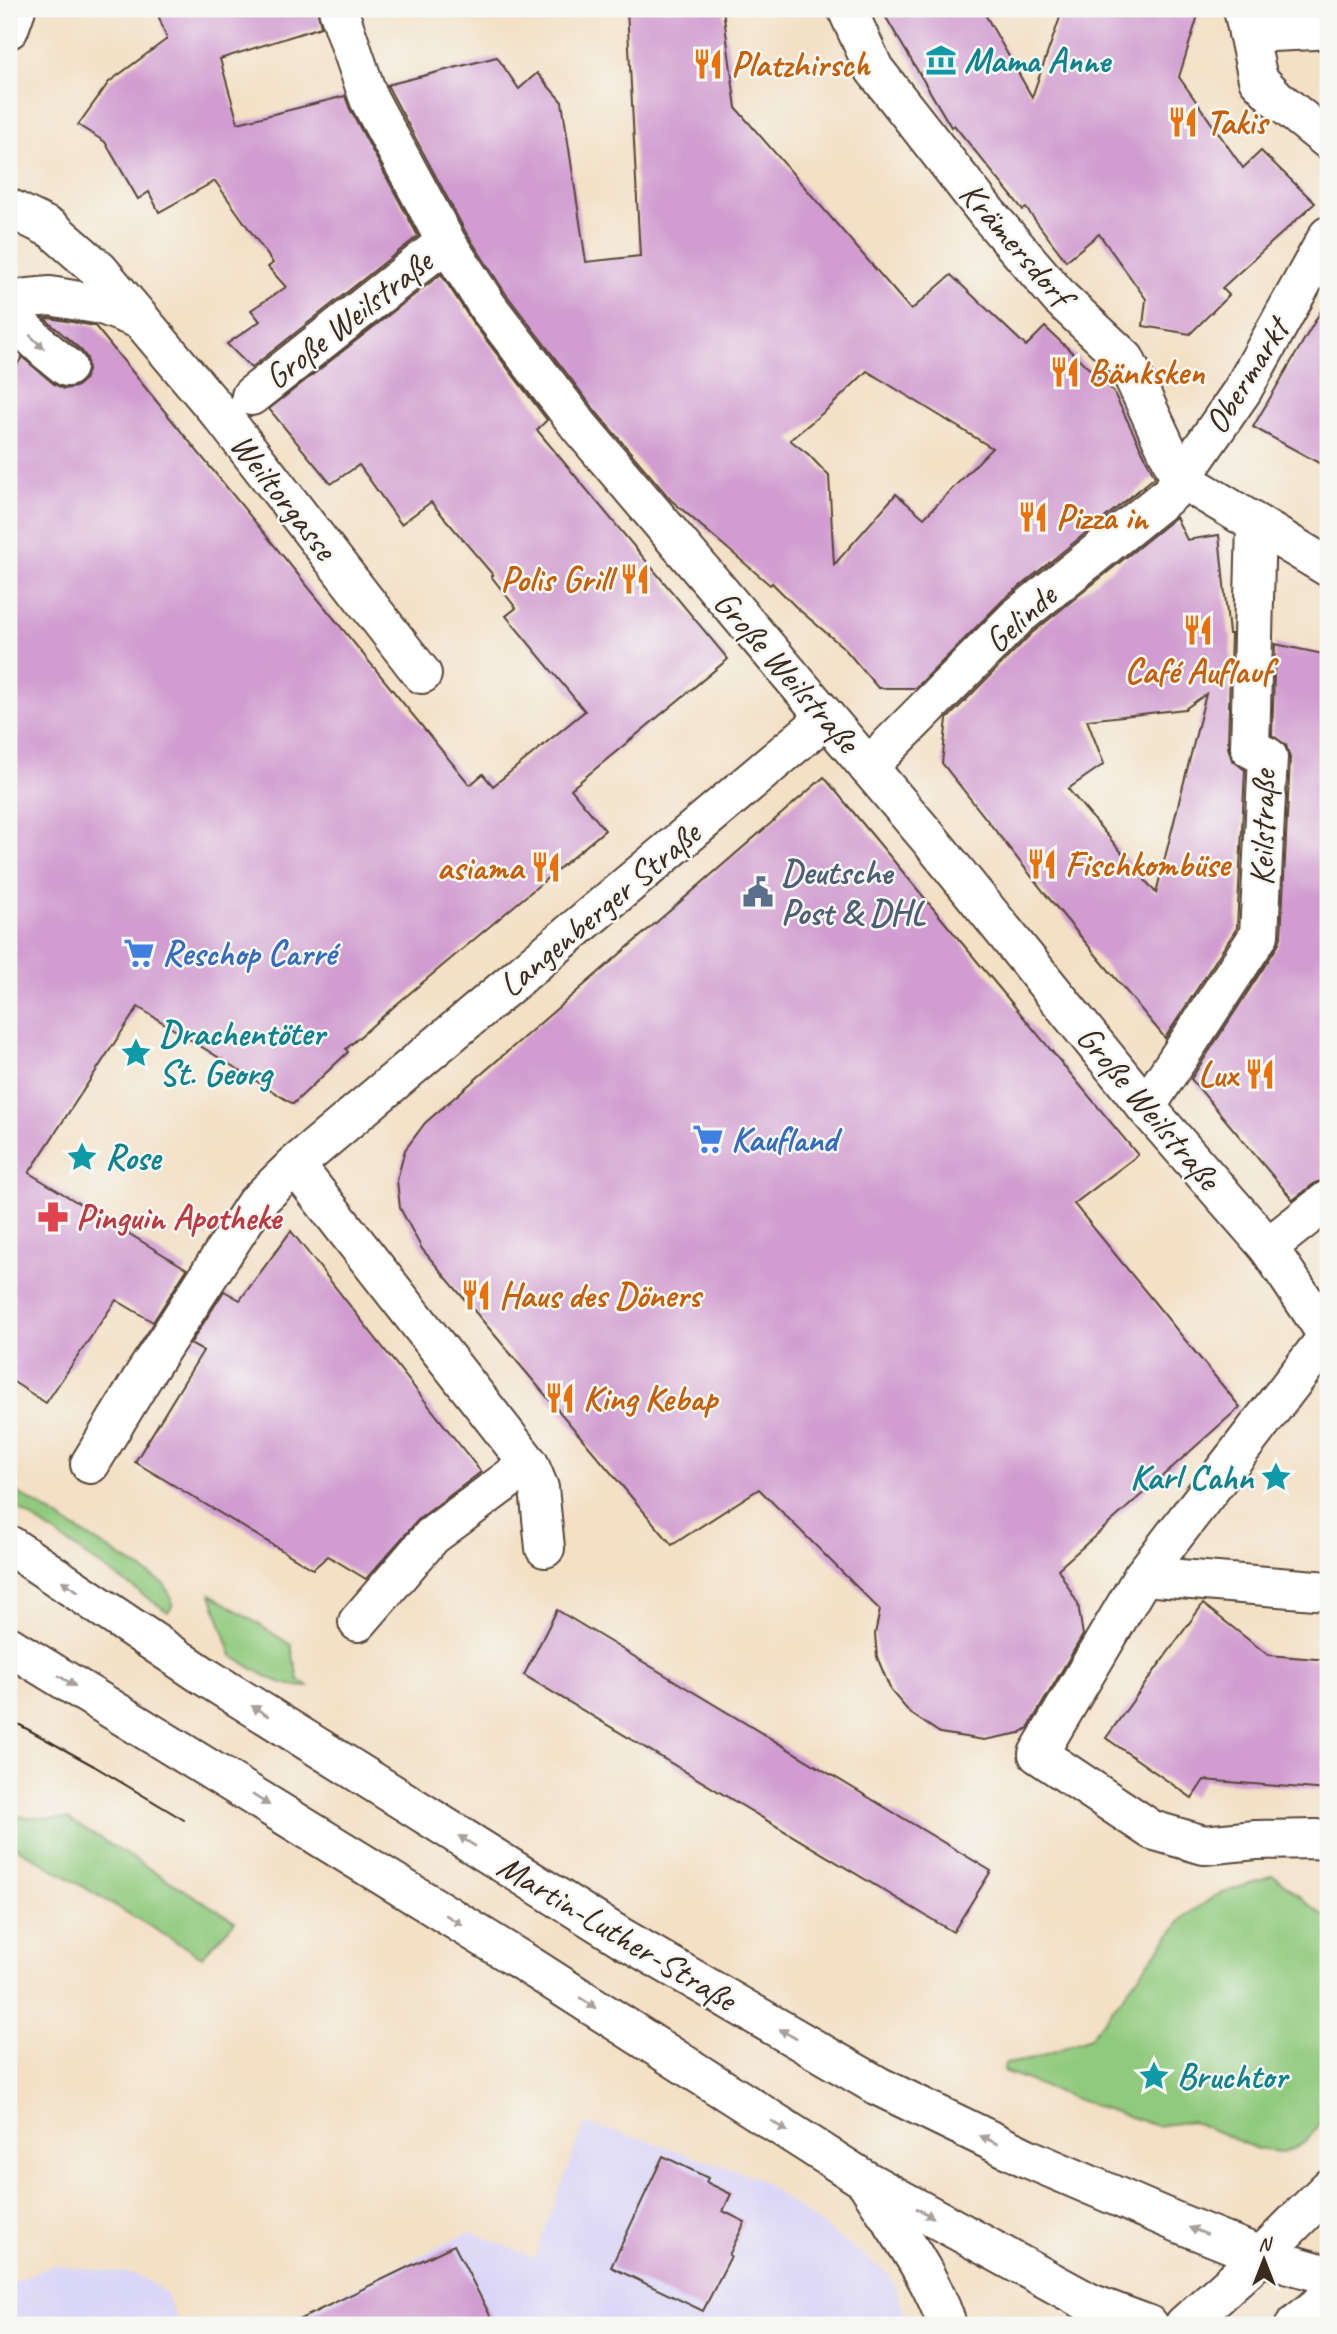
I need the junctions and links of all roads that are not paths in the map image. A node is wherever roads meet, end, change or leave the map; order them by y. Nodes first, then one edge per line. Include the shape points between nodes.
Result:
1 (16, 9) edge
2 (338, 9) edge
3 (847, 9) edge
4 (1246, 21) edge
5 (1328, 27) edge
6 (9, 29) edge
7 (1328, 140) edge
8 (9, 208) edge
9 (1328, 236) edge
10 (446, 242) junction
11 (9, 300) edge
12 (9, 315) edge
13 (143, 321) junction
14 (67, 367) dead end
15 (251, 396) dead end
16 (1180, 478) junction
17 (1256, 524) junction
18 (1328, 567) edge
19 (422, 674) dead end
20 (826, 718) junction
21 (868, 767) junction
22 (1146, 1107) junction
23 (295, 1165) junction
24 (1328, 1200) edge
25 (1268, 1247) junction
26 (1328, 1336) edge
27 (90, 1464) dead end
28 (529, 1464) junction
29 (9, 1545) edge
30 (545, 1548) dead end
31 (1143, 1576) junction
32 (1328, 1591) edge
33 (358, 1622) dead end
34 (9, 1646) edge
35 (1328, 1842) edge
36 (865, 2180) junction
37 (1328, 2189) edge
38 (1261, 2256) junction
39 (1328, 2275) edge
40 (1328, 2298) edge
41 (947, 2325) edge
42 (1149, 2325) edge
43 (1184, 2325) edge
44 (1295, 2325) edge

1 - 6 street
2 - 10 street, Große Weilstraße via 369,99
3 - 16 street, Krämersdorf via 874,69 987,213 1060,298 1125,359
4 - 5 street via 1315,30
4 - 7 street via 1258,79
8 - 13 street, Weiltorgasse via 52,229 99,270
9 - 16 street, Obermarkt via 1242,391
10 - 15 street, Große Weilstraße
10 - 20 street, Große Weilstraße via 488,307 579,427
11 - 13 street, Weiltorgasse via 50,296 102,305
12 -> 14 street
13 - 19 street, Weiltorgasse
16 - 17 street
16 - 21 street, Gelinde via 1171,493 1017,617
17 - 18 street
17 - 22 street, Keilstraße via 1250,748 1268,757 1259,935
20 - 21 street, Große Weilstraße
20 - 23 street, Langenberger Straße
21 - 22 street, Große Weilstraße
22 - 25 street, Große Weilstraße
23 - 27 street via 255,1204
23 - 28 street
24 - 25 street
25 - 26 street, Große Weilstraße
26 - 31 street, Große Weilstraße
28 - 30 street via 539,1488
28 - 33 street via 432,1536
38 -> 29 street, Martin-Luther-Straße via 1027,2158 878,2086 624,1940 201,1674
31 - 32 street
31 - 35 street, Große Weilstraße via 1038,1754 1152,1830 1204,1845
34 -> 36 street, Martin-Luther-Straße via 530,1966
36 - 41 street via 927,2278
36 -> 42 street, Martin-Luther-Straße via 1090,2302
37 - 38 street
38 - 39 street, Martin-Luther-Straße
38 - 43 street
40 - 44 street

